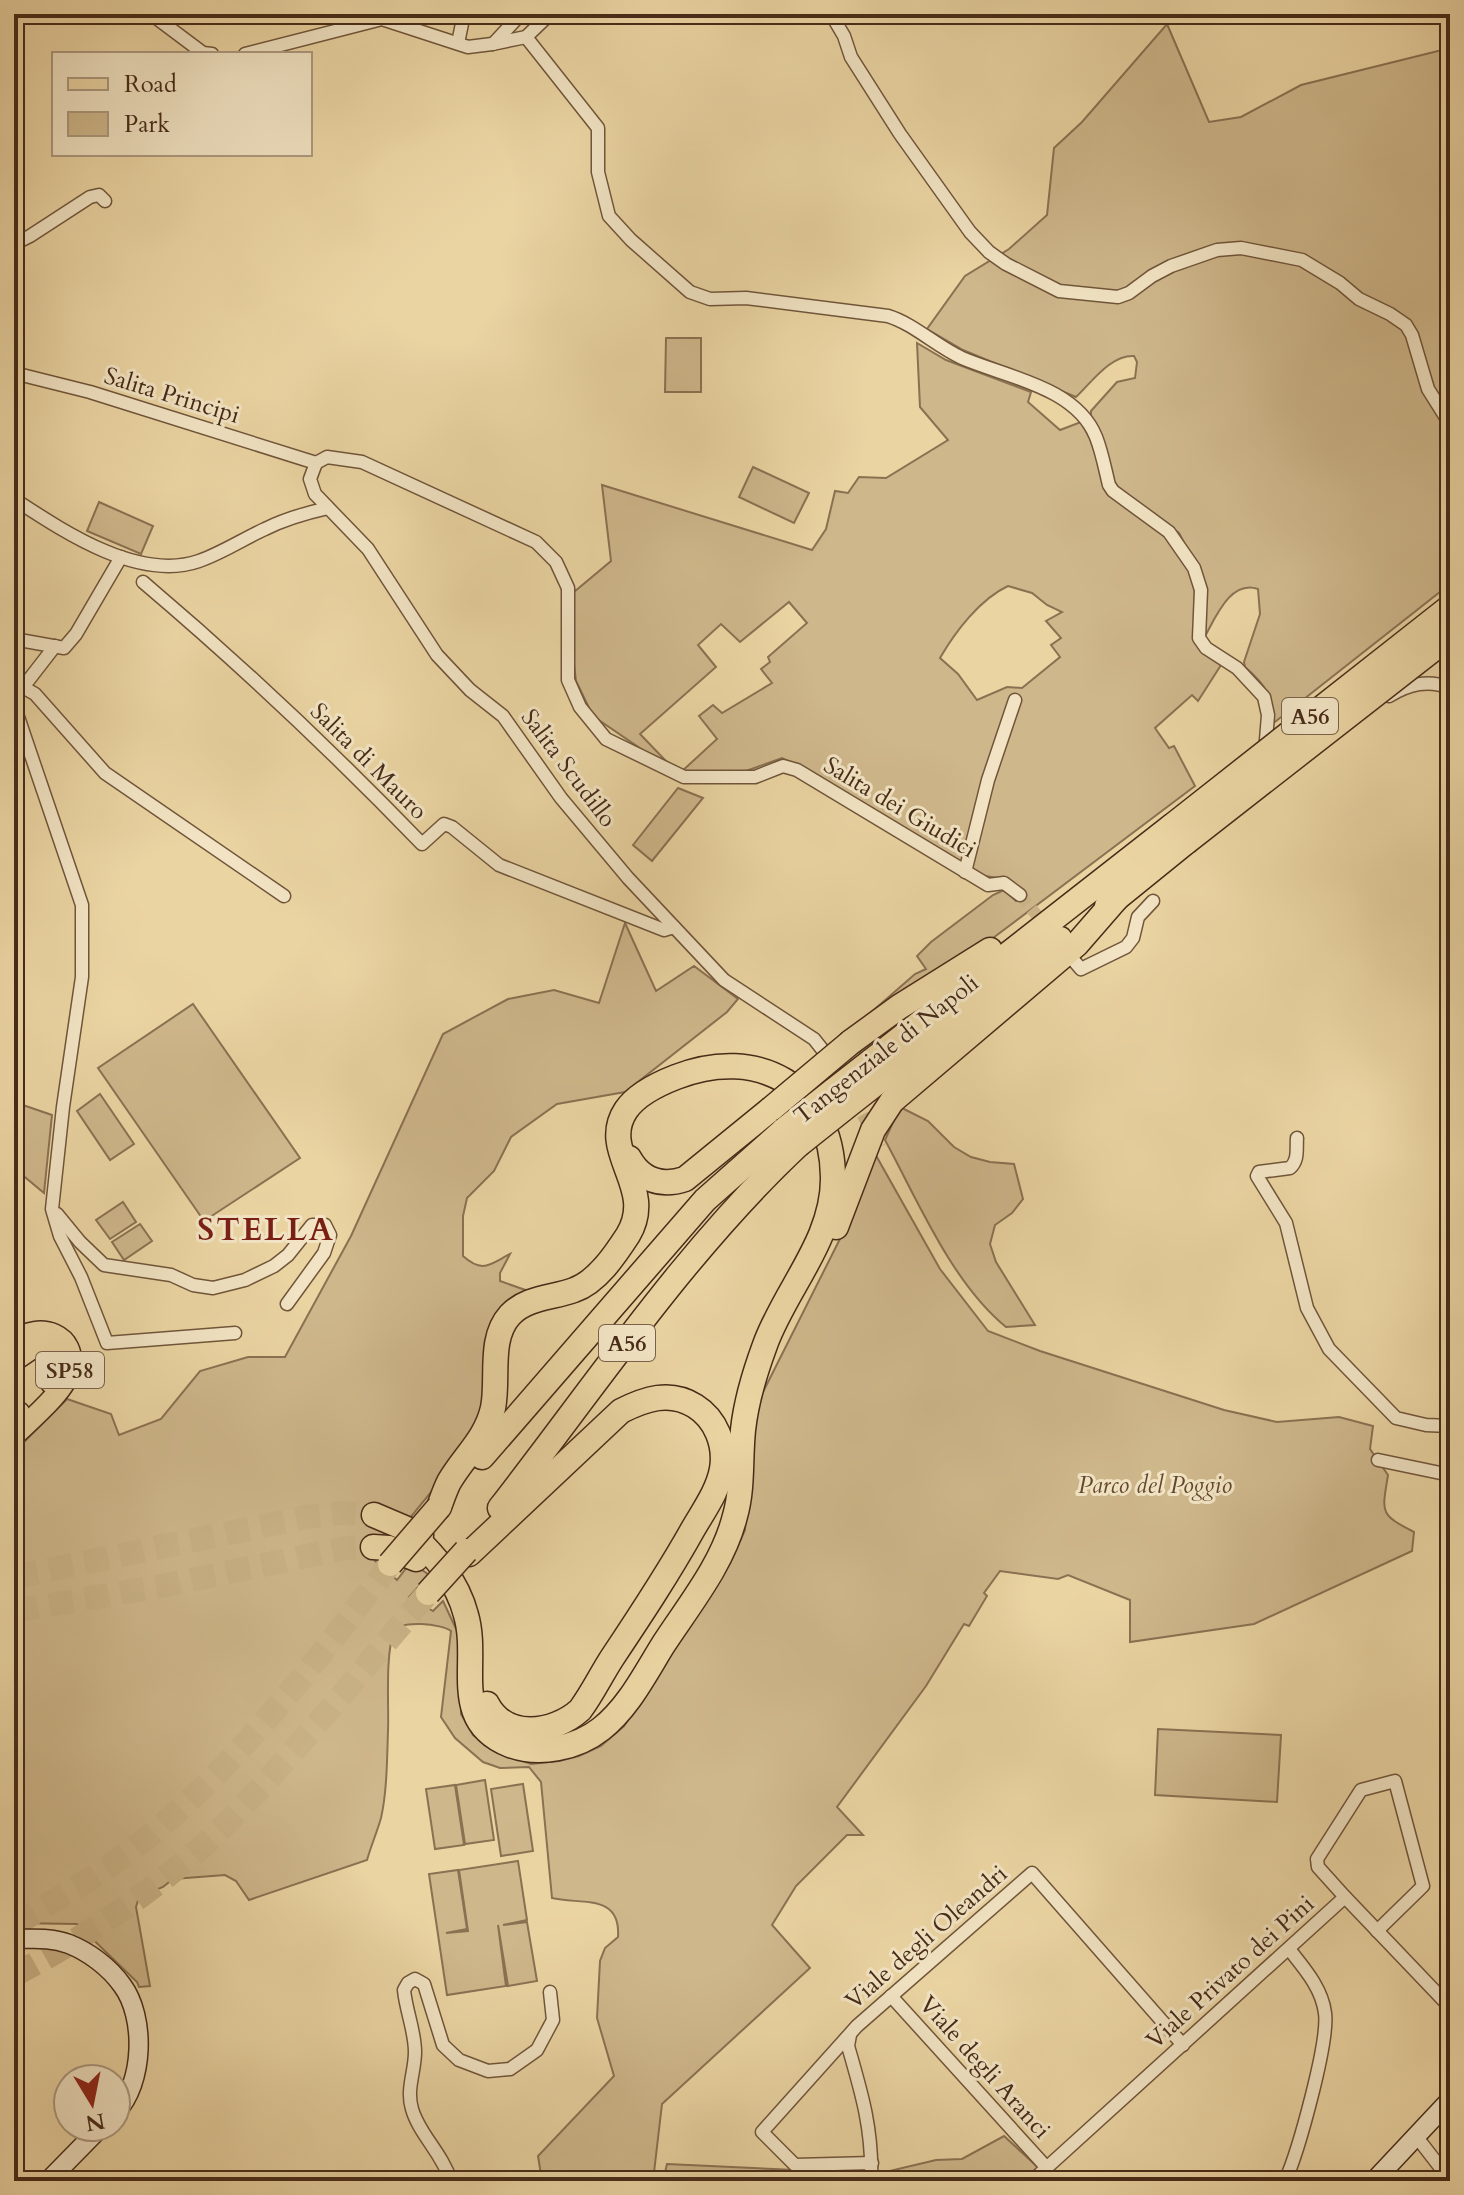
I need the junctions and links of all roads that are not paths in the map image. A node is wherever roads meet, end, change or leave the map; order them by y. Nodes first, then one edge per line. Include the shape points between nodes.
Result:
1 (151, 14) edge
2 (464, 14) edge
3 (521, 14) edge
4 (550, 14) edge
5 (831, 14) edge
6 (526, 37) junction
7 (458, 43) junction
8 (492, 44) junction
9 (202, 52) edge
10 (253, 52) edge
11 (105, 201) dead end
12 (14, 244) edge
13 (14, 373) edge
14 (1450, 424) edge
15 (316, 463) junction
16 (14, 499) edge
17 (328, 508) junction
18 (121, 557) junction
19 (143, 582) dead end
20 (1450, 607) edge
21 (1450, 636) edge
22 (14, 639) edge
23 (60, 647) junction
24 (19, 684) edge
25 (1450, 688) edge
26 (1015, 700) dead end
27 (14, 705) edge
28 (1179, 834) junction
29 (965, 872) junction
30 (1087, 890) junction
31 (1020, 895) tunnel mouth
32 (284, 896) dead end
33 (1117, 898) junction
34 (1153, 901) dead end
35 (674, 927) junction
36 (1075, 962) dead end
37 (837, 1090) junction
38 (784, 1128) junction
39 (1297, 1138) dead end
40 (52, 1209) junction
41 (287, 1304) dead end
42 (235, 1333) dead end
43 (14, 1341) edge
44 (14, 1361) edge
45 (746, 1413) junction
46 (15, 1421) edge
47 (1450, 1426) edge
48 (575, 1429) dead end
49 (1378, 1460) dead end
50 (526, 1475) junction
51 (1449, 1477) edge
52 (439, 1507) junction
53 (374, 1515) tunnel mouth
54 (408, 1530) junction
55 (373, 1547) tunnel mouth
56 (467, 1552) junction
57 (390, 1564) tunnel mouth
58 (664, 1581) junction
59 (428, 1593) tunnel mouth
60 (470, 1673) junction
61 (1345, 1897) junction
62 (1377, 1931) junction
63 (14, 1939) edge
64 (1289, 1949) junction
65 (550, 1992) dead end
66 (891, 1996) junction
67 (1450, 2007) edge
68 (850, 2035) junction
69 (1183, 2045) junction
70 (132, 2086) edge
71 (1450, 2100) edge
72 (1416, 2136) junction
73 (85, 2143) edge
74 (872, 2163) junction
75 (1047, 2168) junction
76 (1450, 2180) edge
77 (48, 2181) edge
78 (451, 2181) edge
79 (871, 2181) edge
80 (1032, 2181) edge
81 (1285, 2181) edge
82 (1374, 2181) edge

1 - 9 street
2 - 7 street
3 - 8 street
4 - 6 street
5 - 14 street via 851,57 900,134 970,232 1006,264 1059,291 1118,297 1171,266 1217,250 1241,248 1302,260 1406,325 1428,389
6 - 8 street
6 - 25 street via 598,128 598,172 609,216 695,295 888,316 941,347 1077,409 1096,437 1113,491 1159,523 1194,568 1201,590 1201,643 1237,668 1264,697 1264,749 1272,762 1285,767 1302,763 1402,688 1428,683
7 - 8 street
7 - 10 street via 382,19
11 - 12 street via 99,195 90,197
13 - 15 street, Salita Principi
15 - 17 street, Salita Scudillo via 310,479
15 - 29 street, Salita dei Giudici via 327,457 362,462 536,542 556,562 568,588 568,680 580,707 606,739 684,777 755,777 783,766 797,770
16 - 18 street
17 - 18 street via 296,515 198,561 170,566
17 - 35 street, Salita Scudillo via 368,549 437,655 503,716 561,798
18 - 23 street via 76,634
19 - 35 street, Salita di Mauro via 339,759 422,844 444,824 499,865 664,930
20 - 28 highway, Tangenziale di Napoli / A56, bridge
21 - 28 highway, Tangenziale di Napoli / A56, bridge
22 - 23 street
23 - 24 street
24 - 32 street via 35,694 105,773
26 - 29 street
27 - 40 street via 82,905 82,977
28 - 30 highway, Tangenziale di Napoli / A56
28 - 33 highway, Tangenziale di Napoli / A56
29 - 31 street, Salita dei Giudici via 988,885 1004,883
30 - 37 highway, Tangenziale di Napoli / A56
30 - 38 highway, bridge via 851,1042
33 - 37 highway, Tangenziale di Napoli / A56
33 - 45 highway via 1077,944 884,1110 833,1234
34 - 36 street via 1138,917 1126,947 1081,969
35 - 37 street, Salita Scudillo via 724,980 814,1039
37 - 38 highway, Tangenziale di Napoli / A56, bridge
38 - 50 highway, Tangenziale di Napoli / A56 via 740,1202
38 - 52 highway, Tangenziale di Napoli / A56 via 679,1229
38 - 58 highway via 692,1175 660,1183 640,1173 627,1153 627,1127 639,1107 676,1084 722,1072 750,1074 784,1087 801,1104 814,1124 825,1166 819,1220 751,1362 736,1423 734,1476 727,1499 718,1519
39 - 47 street via 1293,1165 1259,1172 1258,1180 1286,1223 1311,1320 1329,1349 1396,1418
40 - 41 street via 104,1265 171,1275 213,1288 274,1266 312,1225 325,1225 330,1235 324,1253
40 - 42 street via 107,1343
43 - 46 main road, SP58 via 37,1331 53,1332 64,1339 71,1370 65,1383
44 - 46 main road, SP58 via 29,1349 44,1346 55,1355 58,1369
45 - 52 highway via 765,1343 825,1224 833,1167 819,1117 798,1089 767,1071 727,1065 670,1079 628,1107 618,1141 636,1195 630,1231 592,1280 527,1304 505,1321 498,1337 490,1419
45 - 60 highway via 740,1494 727,1540 614,1717 591,1736 564,1747 513,1746 490,1734 477,1717
48 - 50 highway
49 - 51 street
50 - 56 highway, Tangenziale di Napoli / A56
52 - 57 highway, Tangenziale di Napoli / A56, bridge
53 - 54 highway
54 - 58 highway via 430,1540 464,1575 482,1628 485,1700 497,1719 516,1728 550,1727 580,1710
54 - 60 highway via 439,1562 460,1596 470,1634
55 - 60 highway via 410,1556 441,1582 457,1612
56 - 58 highway via 608,1420 643,1401 677,1398 698,1407 713,1422 723,1458 715,1490
56 - 59 highway, bridge
61 - 62 street, Viale Privato dei Pini
61 - 62 street via 1317,1859 1361,1790 1395,1781 1423,1886
61 - 64 street, Viale Privato dei Pini
62 - 67 street, Viale Privato dei Pini
63 - 70 main road via 69,1944 122,1984 132,2006 139,2050
64 - 69 street, Viale Privato dei Pini
64 - 81 street via 1318,1989 1325,2037
65 - 78 street via 553,2020 537,2050 510,2069 488,2071 448,2052 424,1984 415,1979 404,1990 415,2054 409,2094 414,2115
66 - 68 street, Viale degli Oleandri
66 - 69 street, Viale degli Oleandri via 1032,1873
66 - 75 street, Viale degli Aranci
68 - 74 street, Viale degli Oleandri via 848,2046 868,2114
68 - 74 street, Viale degli Oleandri via 762,2132 795,2165
69 - 75 street, Viale Privato dei Pini
71 - 72 main road
72 - 76 street
72 - 82 main road
73 - 77 main road
74 - 79 street, Viale degli Oleandri
75 - 80 street, Viale Privato dei Pini

